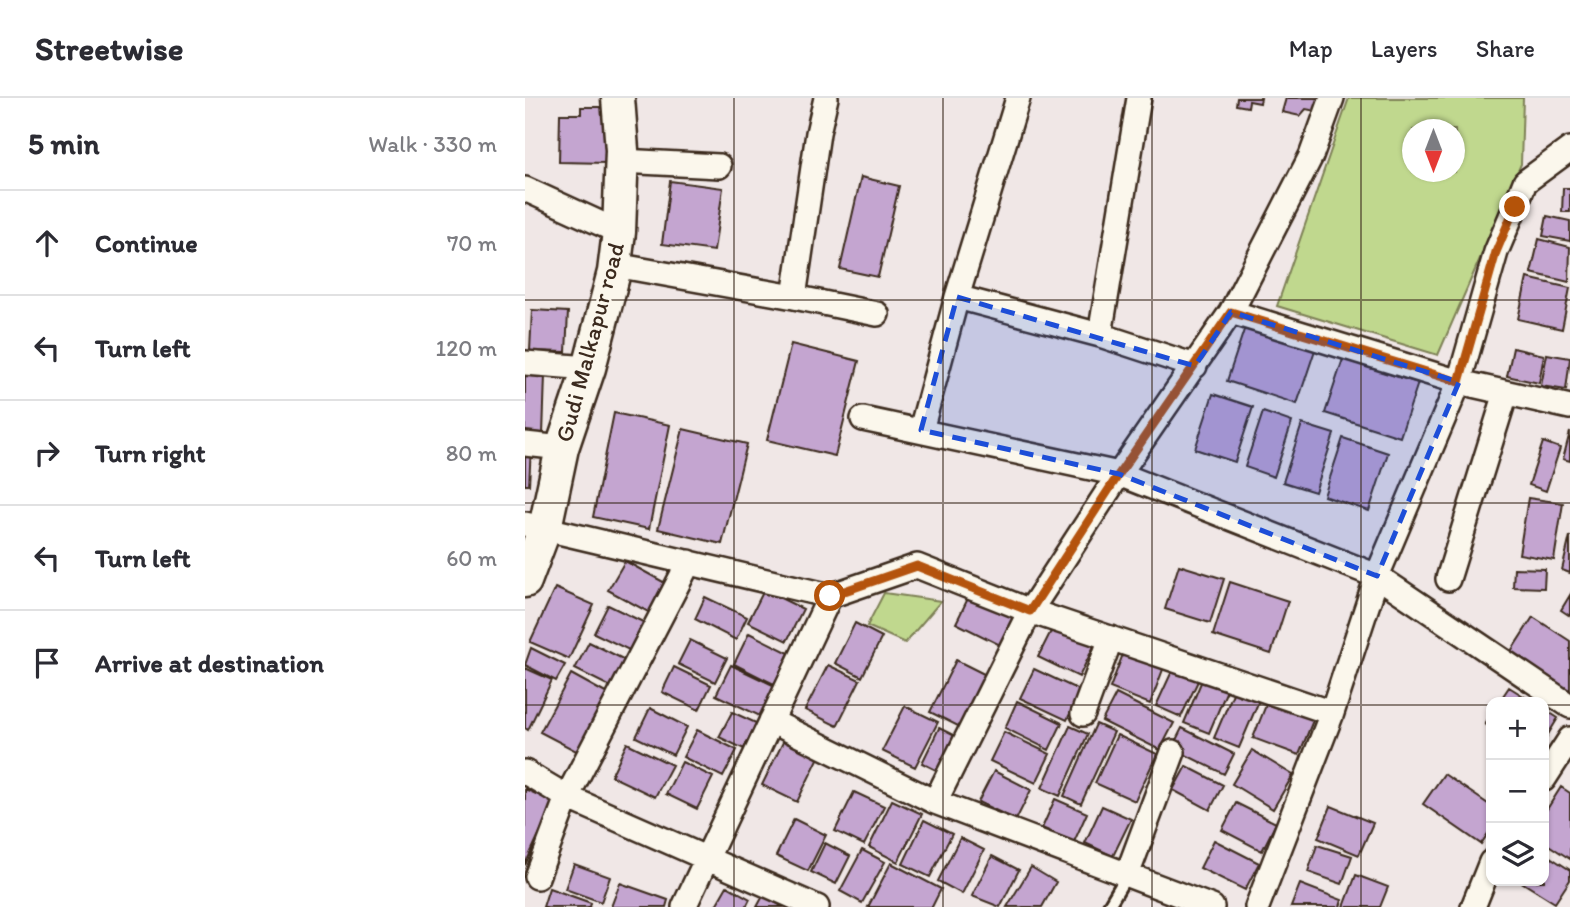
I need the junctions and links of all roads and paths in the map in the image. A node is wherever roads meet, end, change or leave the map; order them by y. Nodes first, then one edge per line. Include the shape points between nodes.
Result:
1 (618, 98) edge
2 (826, 98) edge
3 (1018, 98) edge
4 (1139, 98) edge
5 (1332, 98) edge
6 (1570, 149) edge
7 (621, 160) junction
8 (719, 166) dead end
9 (525, 189) edge
10 (619, 232) junction
11 (615, 265) junction
12 (794, 297) junction
13 (957, 297) junction
14 (1231, 312) junction
15 (877, 314) dead end
16 (1100, 335) junction
17 (525, 363) edge
18 (1195, 366) junction
19 (589, 368) junction
20 (1459, 382) junction
21 (1506, 393) junction
22 (1570, 407) edge
23 (863, 419) dead end
24 (921, 430) junction
25 (525, 444) edge
26 (562, 448) junction
27 (1119, 474) junction
28 (535, 526) edge
29 (689, 562) junction
30 (1377, 576) junction
31 (1448, 579) dead end
32 (525, 581) edge
33 (830, 596) junction
34 (1030, 611) junction
35 (1111, 638) junction
36 (1570, 706) edge
37 (1332, 713) junction
38 (1083, 714) dead end
39 (771, 721) junction
40 (1570, 739) edge
41 (1173, 752) dead end
42 (1549, 771) edge
43 (525, 772) edge
44 (567, 797) junction
45 (935, 802) junction
46 (706, 857) junction
47 (1486, 874) edge
48 (1127, 875) junction
49 (537, 877) dead end
50 (684, 907) edge
51 (817, 907) edge
52 (1108, 907) edge
53 (1212, 907) edge
54 (1257, 907) edge
55 (1473, 907) edge

1 - 7 street, Gudi Malkapur road
2 - 12 street
3 - 13 street
4 - 16 street
5 - 14 street via 1311,156
6 - 20 street via 1525,182 1496,252
7 - 8 street
7 - 10 street, Gudi Malkapur road
9 - 10 street
10 - 11 street, Gudi Malkapur road
11 - 12 street
11 - 19 street, Gudi Malkapur road
12 - 15 street
13 - 16 street
13 - 24 street
14 - 18 street
14 - 20 street
16 - 18 street
17 - 19 street
18 - 27 street
19 - 26 street, Gudi Malkapur road
20 - 21 street
20 - 30 street
21 - 22 street
21 - 31 street
23 - 24 street
24 - 27 street
25 - 26 street
26 - 28 street, Gudi Malkapur road
27 - 30 street
27 - 34 street
28 - 29 street
28 - 32 street, Gudi Malkapur road
29 - 33 street
29 - 44 street
30 - 36 street
30 - 37 street
33 - 34 street via 917,566
33 - 39 street
34 - 35 street
34 - 45 street
35 - 37 street
35 - 38 street
37 - 54 street
39 - 45 street
39 - 46 street
40 - 42 street
41 - 48 street
43 - 44 street
44 - 46 street
44 - 49 street
45 - 48 street
46 - 50 street
46 - 51 street
47 - 55 street
48 - 52 lane
48 - 53 street

